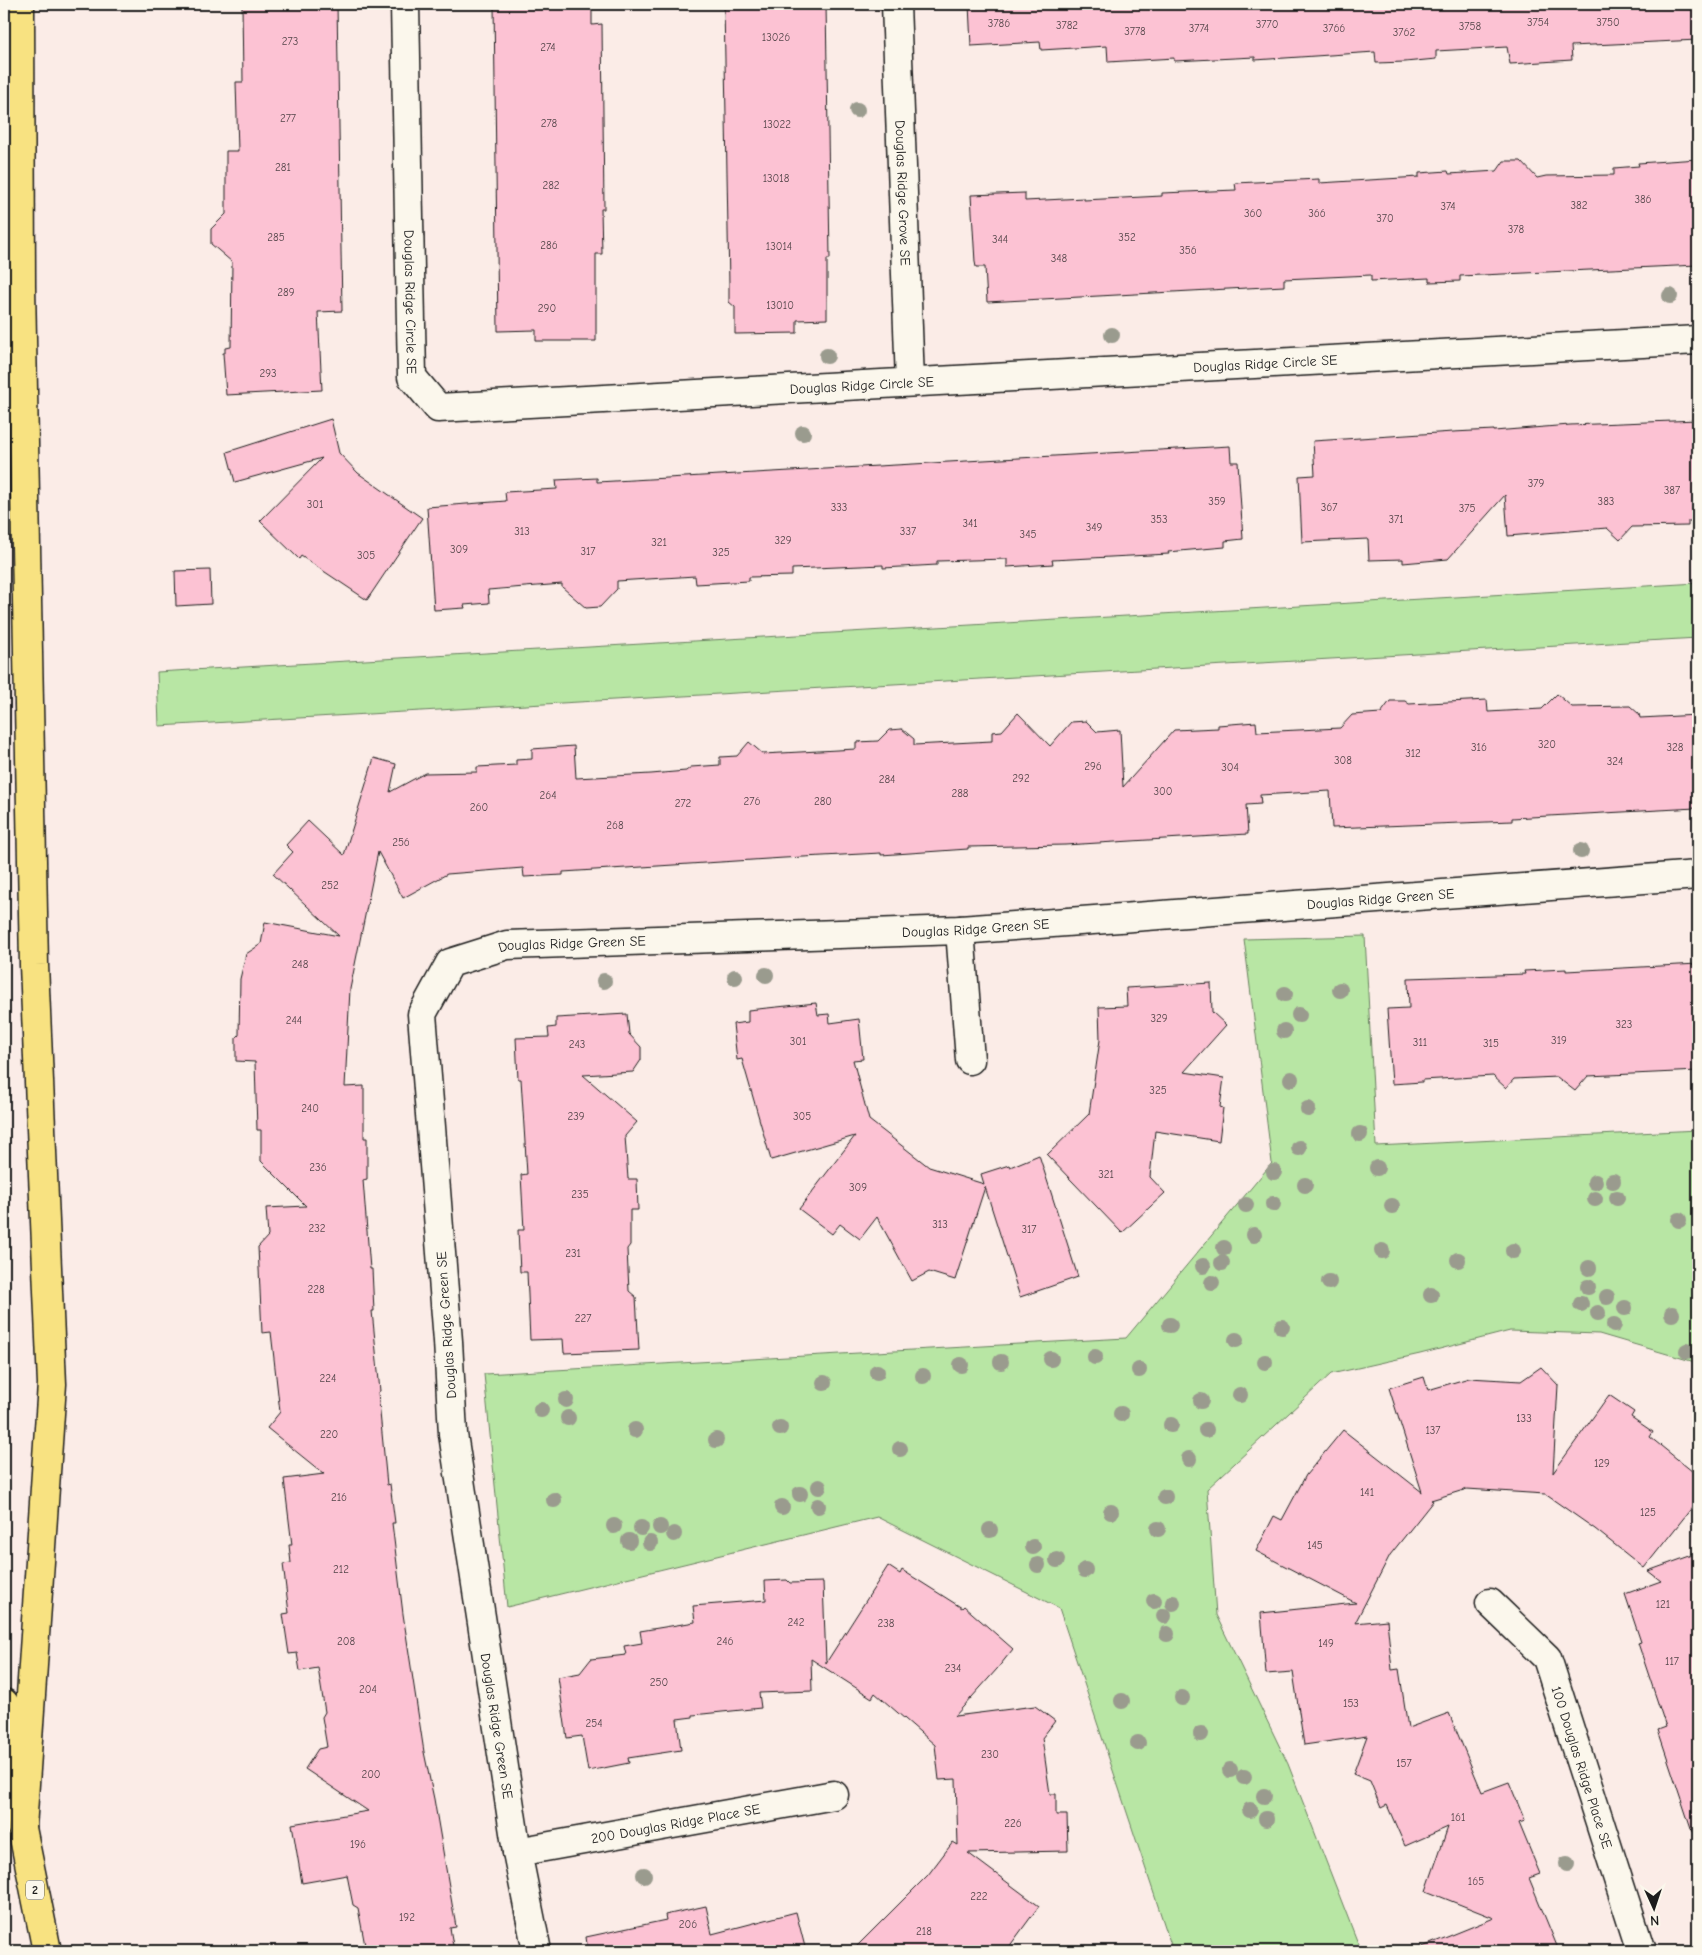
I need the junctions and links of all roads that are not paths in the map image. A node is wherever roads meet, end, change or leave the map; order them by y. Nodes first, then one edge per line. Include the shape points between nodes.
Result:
1 (20, 4) edge
2 (405, 4) edge
3 (896, 4) edge
4 (1698, 340) edge
5 (910, 382) junction
6 (1698, 875) edge
7 (960, 930) junction
8 (970, 1060) dead end
9 (1490, 1603) dead end
10 (4, 1704) edge
11 (834, 1795) dead end
12 (22, 1828) junction
13 (517, 1852) junction
14 (47, 1951) edge
15 (537, 1951) edge
16 (1641, 1951) edge

1 - 12 highway via 21,296 34,965 52,1384
2 - 5 street, Douglas Ridge Circle SE via 412,377 438,408
3 - 5 street, Douglas Ridge Grove SE
4 - 5 street, Douglas Ridge Circle SE
6 - 7 street, Douglas Ridge Green SE
7 - 8 street
7 - 13 street, Douglas Ridge Green SE via 507,945 450,963 422,1014 453,1434
9 - 16 street, 100 Douglas Ridge Place SE via 1547,1658
10 - 12 highway, 2
11 - 13 street, 200 Douglas Ridge Place SE
12 - 14 highway, 2
13 - 15 street, Douglas Ridge Green SE

